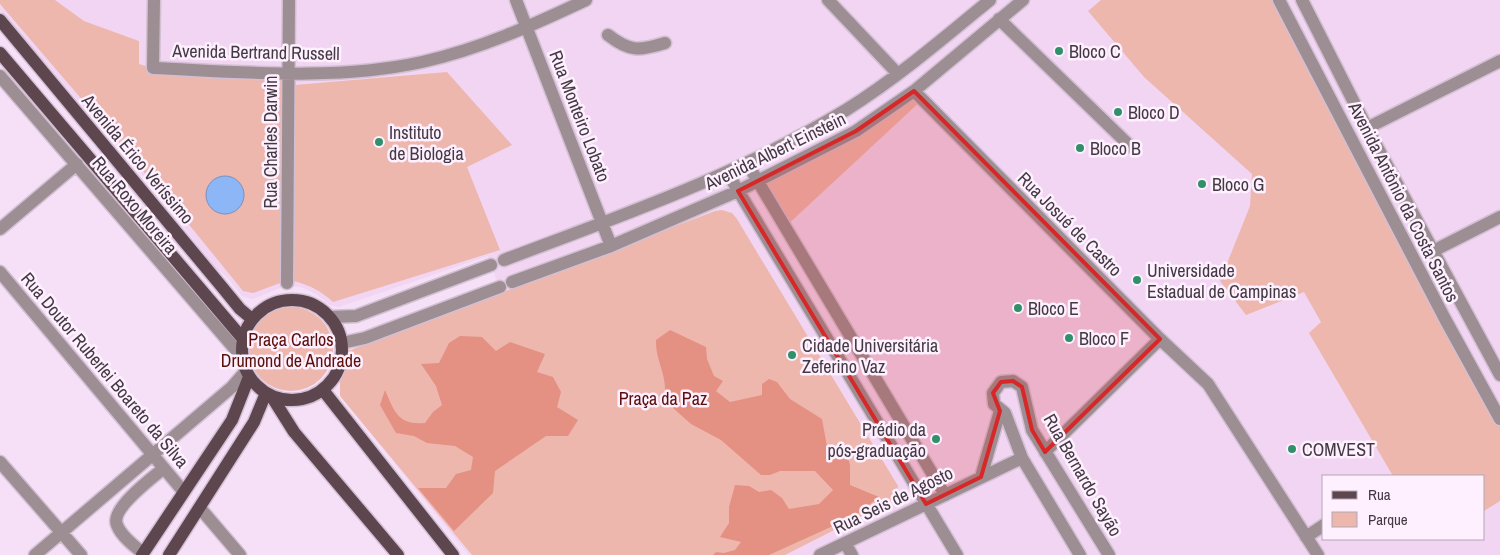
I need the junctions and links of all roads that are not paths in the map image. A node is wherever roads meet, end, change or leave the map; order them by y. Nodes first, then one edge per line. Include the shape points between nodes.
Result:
1 (154, 0) edge
2 (289, 0) edge
3 (516, 0) edge
4 (586, 0) edge
5 (828, 0) edge
6 (1023, 0) edge
7 (1279, 0) edge
8 (1302, 0) edge
9 (983, 2) edge
10 (999, 19) junction
11 (0, 20) edge
12 (527, 28) junction
13 (608, 35) dead end
14 (665, 43) dead end
15 (0, 53) edge
16 (1500, 61) edge
17 (288, 74) junction
18 (898, 74) junction
19 (0, 76) edge
20 (914, 91) junction
21 (1367, 128) junction
22 (1131, 147) dead end
23 (747, 163) junction
24 (77, 164) junction
25 (727, 172) junction
26 (757, 181) junction
27 (738, 191) junction
28 (1500, 216) edge
29 (602, 222) junction
30 (0, 229) edge
31 (611, 246) junction
32 (1434, 251) junction
33 (504, 260) dead end
34 (491, 265) dead end
35 (0, 272) edge
36 (512, 282) dead end
37 (287, 283) dead end
38 (500, 287) dead end
39 (330, 317) junction
40 (252, 319) junction
41 (243, 339) junction
42 (1160, 339) junction
43 (342, 343) junction
44 (242, 357) junction
45 (247, 374) junction
46 (1500, 375) edge
47 (323, 390) junction
48 (269, 395) junction
49 (1002, 412) junction
50 (1500, 418) edge
51 (1045, 452) junction
52 (153, 455) junction
53 (1022, 458) junction
54 (0, 462) edge
55 (164, 468) junction
56 (981, 477) junction
57 (183, 491) junction
58 (945, 494) junction
59 (926, 504) junction
60 (200, 508) junction
61 (1322, 526) edge
62 (62, 532) junction
63 (1306, 537) junction
64 (845, 543) junction
65 (142, 554) edge
66 (35, 555) edge
67 (81, 555) edge
68 (169, 555) edge
69 (240, 555) edge
70 (398, 555) edge
71 (453, 555) edge
72 (820, 555) edge
73 (852, 555) edge
74 (957, 555) edge
75 (1080, 555) edge
76 (1109, 555) edge
77 (1318, 555) edge

1 - 17 street, Avenida Bertrand Russell via 153,68
2 - 17 street, Rua Charles Darwin
3 - 12 street, Rua Monteiro Lobato
4 - 12 street, Avenida Bertrand Russell
5 - 18 street
6 - 10 street, Avenida Albert Einstein
7 - 50 street, Avenida Antônio da Costa Santos
8 - 21 street, Avenida Antônio da Costa Santos
9 - 18 street, Avenida Albert Einstein
10 - 20 street, Avenida Albert Einstein
10 - 22 street
11 - 40 main road, Avenida Érico Veríssimo via 240,309
12 - 17 street, Avenida Bertrand Russell via 468,50 421,62 358,71
12 - 29 street, Rua Monteiro Lobato
13 - 14 street via 628,49 644,49
15 - 41 main road, Avenida Érico Veríssimo
16 - 21 street
17 - 37 street, Rua Charles Darwin
18 - 23 street, Avenida Albert Einstein via 847,109
19 - 24 street, Rua Roxo Moreira
20 - 26 street, Avenida Albert Einstein via 856,131
20 - 42 street, Rua Josué de Castro
21 - 32 street, Avenida Antônio da Costa Santos
23 - 25 street, Avenida Albert Einstein
23 - 26 street
24 - 30 street
24 - 44 street, Rua Roxo Moreira
25 - 27 street
25 - 29 street, Avenida Albert Einstein
26 - 27 street, Avenida Albert Einstein
26 - 58 street
27 - 31 street, Avenida Albert Einstein
27 - 59 street
28 - 32 street
29 - 31 street, Rua Monteiro Lobato
29 - 33 street, Avenida Albert Einstein
31 - 36 street, Avenida Albert Einstein
32 - 46 street, Avenida Antônio da Costa Santos
34 - 39 street via 356,316
35 - 52 street, Rua Doutor Ruberlei Boareto da Silva
38 - 43 street via 365,338
39 - 40 main road via 312,305 291,300 270,305
39 - 43 main road
40 - 41 main road
41 - 44 main road
42 - 51 street
42 - 63 street, Rua Josué de Castro via 1208,384
43 - 47 main road via 339,369
44 - 45 main road
45 - 48 main road
45 - 52 street
45 - 57 main road via 232,420
47 - 48 main road via 310,397 292,400
47 - 71 main road
48 - 60 main road
48 - 70 main road via 294,432
49 - 51 street, Rua Bernardo Sayão via 992,399 995,388 1007,381 1018,383 1025,392 1024,403 1032,430
49 - 53 street, Rua Bernardo Sayão
49 - 56 street, Rua Seis de Agosto
51 - 76 street, Rua Bernardo Sayão
52 - 55 street, Rua Doutor Ruberlei Boareto da Silva
52 - 62 street
53 - 56 street, Rua Seis de Agosto
53 - 75 street, Rua Bernardo Sayão
54 - 62 street
55 - 57 street, Rua Doutor Ruberlei Boareto da Silva
55 - 65 street via 120,507 115,517 117,526
56 - 58 street, Rua Seis de Agosto
57 - 65 main road
58 - 59 street, Rua Seis de Agosto
59 - 64 street, Rua Seis de Agosto
59 - 74 street
60 - 68 main road
60 - 69 street
61 - 63 street
62 - 66 street
62 - 67 street
63 - 77 street, Rua Josué de Castro
64 - 72 street, Rua Seis de Agosto
64 - 73 street

